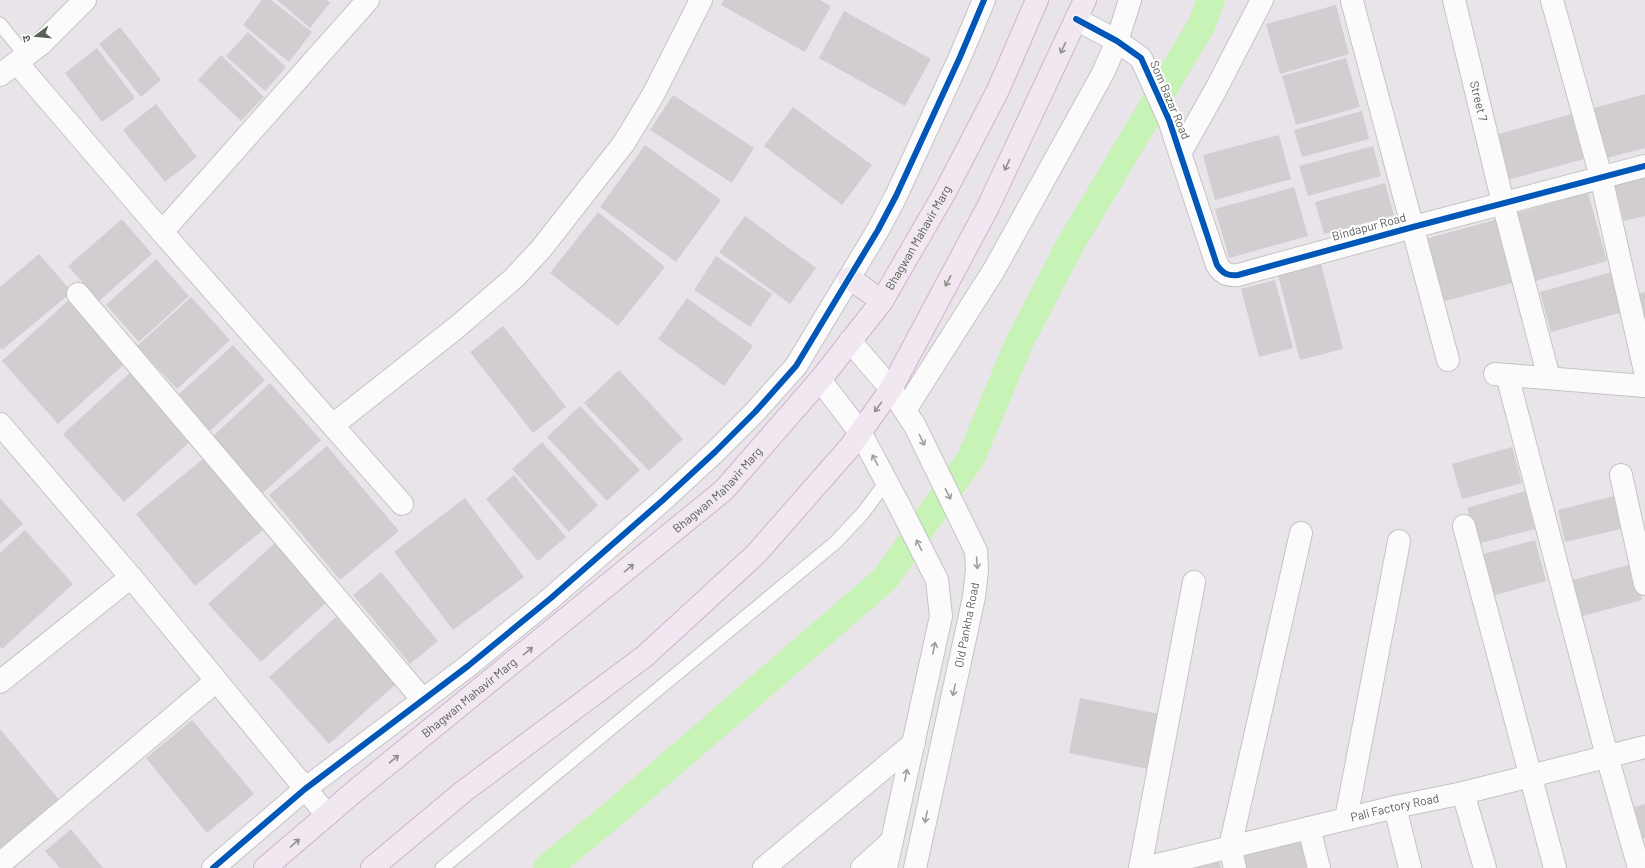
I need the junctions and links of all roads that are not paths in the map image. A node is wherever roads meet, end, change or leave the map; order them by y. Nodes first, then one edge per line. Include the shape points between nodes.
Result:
1 (85, 0) edge
2 (368, 0) edge
3 (701, 0) edge
4 (984, 0) edge
5 (1037, 0) edge
6 (1085, 0) edge
7 (1130, 0) edge
8 (1262, 0) edge
9 (1454, 0) edge
10 (1552, 0) edge
11 (1352, 1) edge
12 (1076, 19) junction
13 (0, 24) edge
14 (1117, 41) junction
15 (14, 65) edge
16 (1180, 153) junction
17 (1645, 166) edge
18 (1601, 178) junction
19 (1504, 203) junction
20 (1413, 227) junction
21 (162, 232) junction
22 (850, 278) junction
23 (78, 294) dead end
24 (882, 301) junction
25 (850, 341) junction
26 (1448, 360) dead end
27 (1645, 371) edge
28 (1549, 378) junction
29 (820, 380) junction
30 (1645, 386) edge
31 (891, 389) junction
32 (905, 410) junction
33 (0, 424) edge
34 (333, 425) junction
35 (860, 432) junction
36 (1622, 475) dead end
37 (886, 482) junction
38 (402, 504) dead end
39 (1464, 526) dead end
40 (1301, 533) dead end
41 (1399, 541) dead end
42 (131, 576) junction
43 (1194, 582) dead end
44 (1645, 584) edge
45 (1, 678) edge
46 (216, 681) junction
47 (422, 700) junction
48 (914, 743) junction
49 (1645, 747) edge
50 (1607, 756) junction
51 (1531, 775) junction
52 (306, 789) junction
53 (1463, 793) junction
54 (1396, 808) junction
55 (327, 815) junction
56 (1346, 819) junction
57 (1309, 828) junction
58 (892, 841) junction
59 (1230, 847) junction
60 (0, 864) edge
61 (213, 868) edge
62 (265, 868) edge
63 (372, 868) edge
64 (442, 868) edge
65 (764, 868) edge
66 (862, 868) edge
67 (886, 868) edge
68 (915, 868) edge
69 (1140, 868) edge
70 (1144, 868) edge
71 (1235, 868) edge
72 (1319, 868) edge
73 (1410, 868) edge
74 (1485, 868) edge
75 (1555, 868) edge
76 (1639, 868) edge

1 - 15 street via 40,44
2 - 21 street
3 - 34 street via 653,95 624,143 541,249 514,278 457,328
4 - 22 street via 896,196
5 - 24 main road, Bhagwan Mahavir Marg via 998,90 945,192
6 - 12 main road
7 - 14 street
8 - 16 street, Som Bazar Road via 1216,91
9 - 19 street, Street 7
10 - 18 street
11 - 20 street
12 - 14 street, Som Bazar Road
12 -> 31 main road via 988,207
13 - 15 lane
14 - 16 street, Som Bazar Road via 1141,58 1169,120
14 - 32 street via 1103,73 994,270
15 - 21 street
16 - 20 street, Bindapur Road via 1217,265 1229,276
17 - 18 street, Bindapur Road
18 - 19 street, Bindapur Road
18 - 27 street
19 - 20 street, Bindapur Road
19 - 28 street, Street 7
20 - 26 street
21 - 34 street
22 - 24 main road
22 - 47 street via 796,366 715,452 551,598
23 - 47 street
24 - 25 main road, Bhagwan Mahavir Marg
25 - 29 main road, Bhagwan Mahavir Marg
25 - 31 street, Old Pankha Road
28 - 30 street
28 - 50 street via 1501,374
29 - 35 street
55 -> 29 main road, Bhagwan Mahavir Marg via 724,490
31 - 32 street, Old Pankha Road
31 -> 35 main road
32 -> 68 street, Old Pankha Road via 965,526 976,551 977,570 974,597
33 - 42 street
34 - 38 street
37 -> 35 street
35 - 63 main road via 850,447 756,554 645,656 464,791
36 - 44 street
48 -> 37 street via 941,616 937,580
37 - 64 lane via 863,514 836,542
39 - 51 street
40 - 59 street
41 - 56 street
42 - 45 street
42 - 46 street
43 - 69 street
46 - 52 street
46 - 60 street
47 - 52 street
58 -> 48 street
48 - 65 street
49 - 50 street, Pali Factory Road
50 - 51 street, Pali Factory Road
50 - 76 street
51 - 53 street, Pali Factory Road
51 - 75 street
52 - 55 street
52 - 61 street
53 - 54 street, Pali Factory Road
53 - 74 street
54 - 56 street, Pali Factory Road
54 - 73 street
62 -> 55 main road, Bhagwan Mahavir Marg
56 - 57 street, Pali Factory Road
57 - 59 street, Pali Factory Road
57 - 72 street
58 - 66 street
58 - 67 street
59 - 70 street, Pali Factory Road
59 - 71 street

